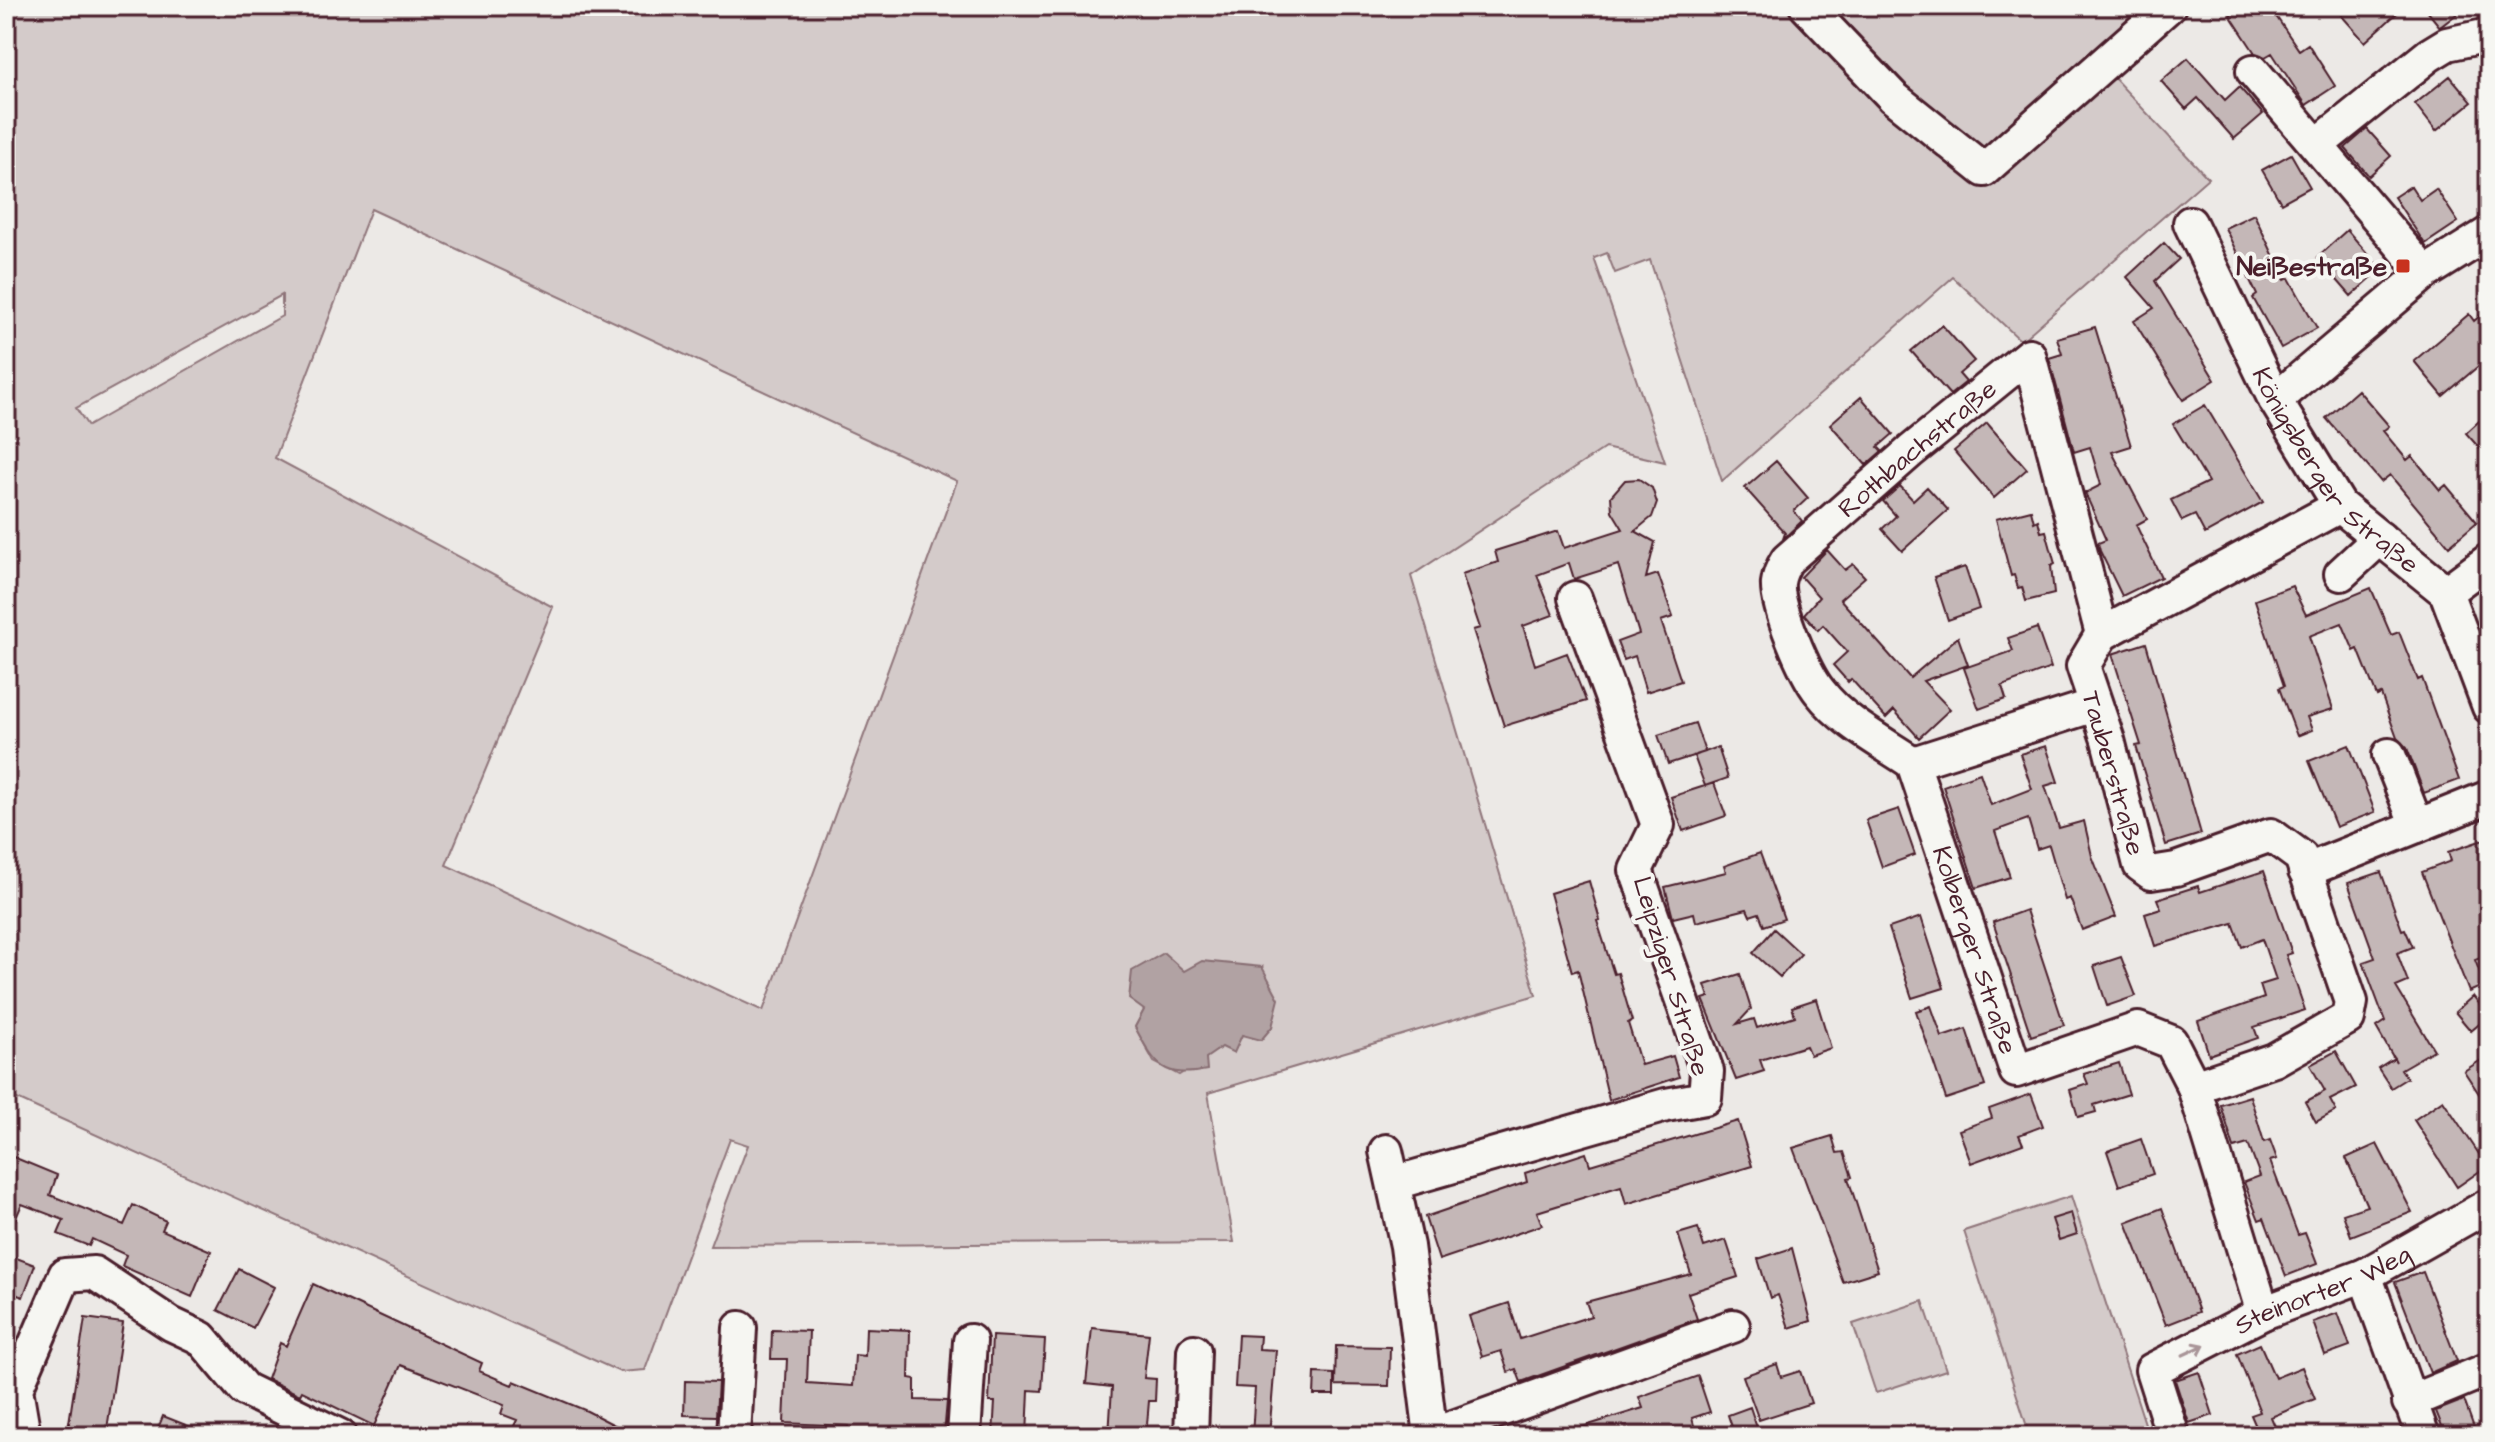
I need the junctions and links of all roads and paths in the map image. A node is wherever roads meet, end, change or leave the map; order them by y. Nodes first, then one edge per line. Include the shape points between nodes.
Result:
1 (1806, 6) edge
2 (2169, 6) edge
3 (2489, 35) edge
4 (2253, 71) dead end
5 (2318, 144) junction
6 (2190, 223) dead end
7 (2489, 233) edge
8 (2425, 273) junction
9 (2275, 400) junction
10 (2340, 506) junction
11 (2380, 538) junction
12 (2489, 560) edge
13 (2341, 574) dead end
14 (2446, 592) junction
15 (1575, 598) dead end
16 (2102, 634) junction
17 (2095, 705) junction
18 (2489, 707) edge
19 (2389, 755) dead end
20 (1913, 763) junction
21 (2489, 797) edge
22 (2417, 826) junction
23 (2305, 871) junction
24 (2194, 1087) junction
25 (1386, 1151) dead end
26 (1394, 1183) junction
27 (2489, 1205) edge
28 (2365, 1275) junction
29 (2263, 1313) junction
30 (1733, 1326) dead end
31 (740, 1328) dead end
32 (970, 1341) dead end
33 (1194, 1351) dead end
34 (2489, 1369) edge
35 (2409, 1402) junction
36 (1431, 1435) edge
37 (24, 1436) edge
38 (340, 1436) edge
39 (734, 1436) edge
40 (964, 1436) edge
41 (1191, 1436) edge
42 (2173, 1436) edge
43 (2423, 1436) edge

1 - 2 street via 1893,97 1984,170
3 - 5 street via 2447,44 2429,55
4 - 5 street
5 - 8 street
6 - 9 street, Königsberger Straße
7 - 8 street
8 - 9 street
9 - 10 street, Königsberger Straße
10 - 11 street, Königsberger Straße
10 - 16 street
11 - 13 street
11 - 14 street, Königsberger Straße
12 - 14 street
14 - 18 street, Königsberger Straße
15 - 26 street, Leipziger Straße via 1658,825 1636,870 1707,1071 1705,1098
16 - 17 street, Tauberstraße via 2083,666
16 - 20 street, Rothbachstraße via 2029,355 1911,451 1780,571 1777,586 1793,638 1819,692 1858,727
17 - 20 street
17 - 23 street, Tauberstraße via 2140,865 2151,873 2176,869 2271,835 2301,857
19 - 22 street
20 - 24 street, Kolberger Straße via 2016,1071 2138,1029 2171,1042
21 - 22 street
22 - 23 street
23 - 24 street, Tauberstraße via 2351,1002 2348,1018 2274,1060
24 - 29 street, Kolberger Straße
25 - 26 street
26 - 36 street
27 - 28 street, Steinorter Weg
28 - 29 street, Steinorter Weg
28 - 35 street
42 -> 29 street, Steinorter Weg via 2152,1370
30 - 36 street
31 - 39 street
32 - 40 street
33 - 41 street
34 - 35 street
35 - 43 street
37 - 38 street via 16,1389 65,1275 94,1273 201,1338 244,1389

